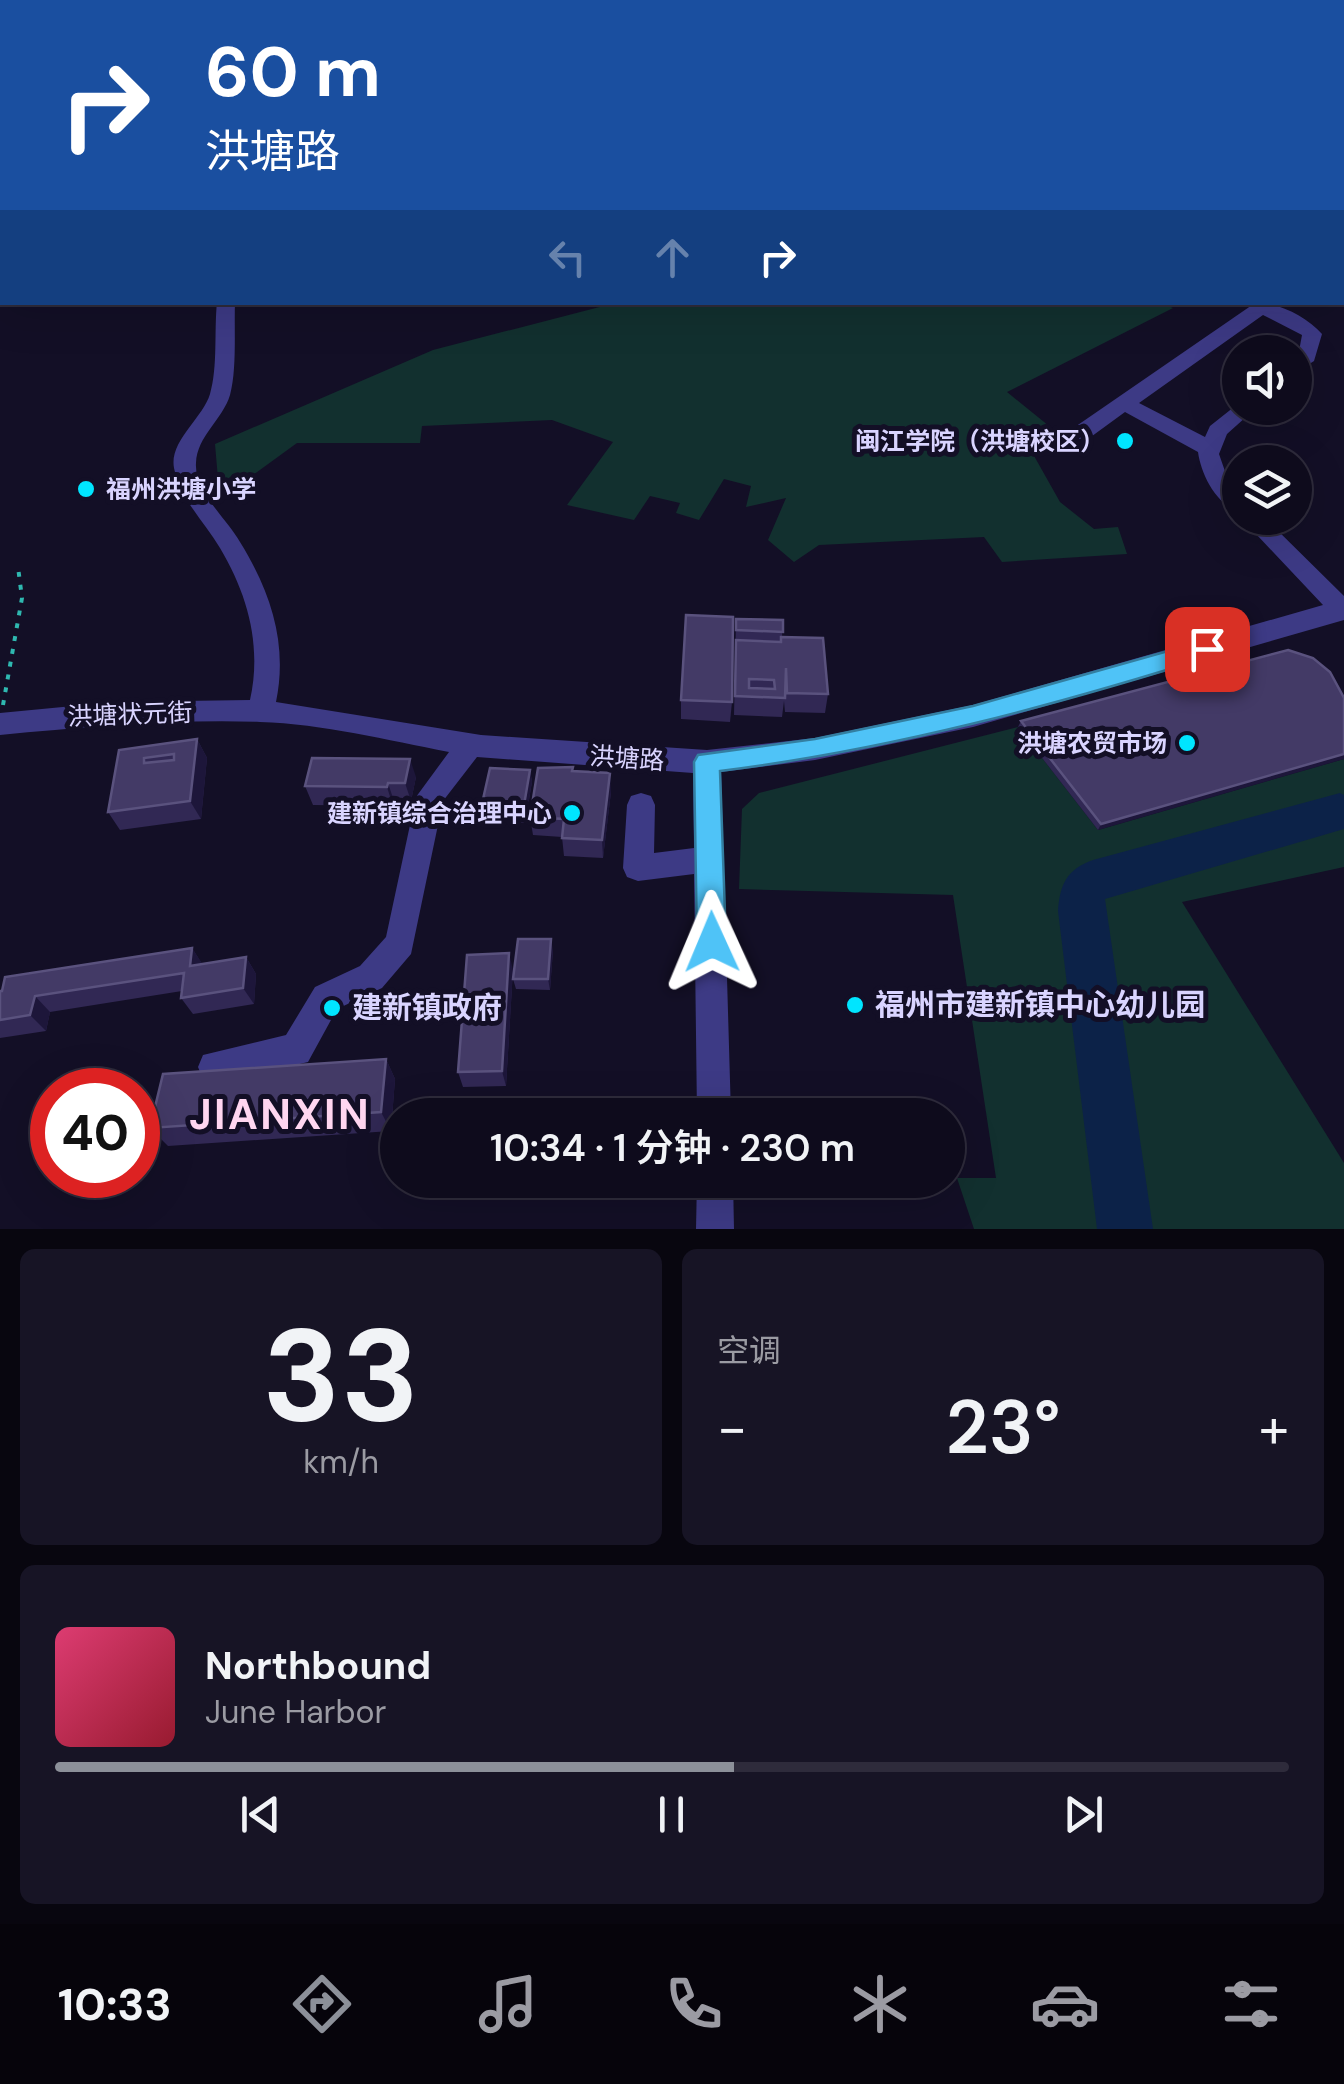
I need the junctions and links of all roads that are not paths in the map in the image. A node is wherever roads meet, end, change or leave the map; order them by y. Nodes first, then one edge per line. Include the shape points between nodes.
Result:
1 (226, 305) edge
2 (1222, 335) edge
3 (1222, 335) edge
4 (1312, 335) edge
5 (1125, 404) junction
6 (1224, 425) edge
7 (1080, 434) dead end
8 (1210, 449) junction
9 (1222, 485) edge
10 (1269, 535) edge
11 (1344, 609) edge
12 (261, 711) junction
13 (313, 716) joint
14 (0, 730) edge
15 (472, 744) junction
16 (707, 762) junction
17 (641, 805) dead end
18 (710, 858) junction
19 (215, 1067) edge
20 (714, 1098) edge
21 (712, 1198) edge
22 (707, 1228) edge

1 - 12 street via 220,395 187,452 184,470 264,616 269,652
2 - 5 street
3 - 4 street via 1262,307
5 - 7 street
5 - 8 street
6 - 8 street
8 - 9 street via 1209,462
10 - 11 street
11 - 16 street, 洪塘路 via 973,716 815,749
12 - 13 street, 洪塘状元街
12 - 14 street, 洪塘状元街 via 115,712
13 - 15 street, 洪塘路
15 - 16 street, 洪塘路
15 - 19 street via 430,797 400,944 388,962 371,978 326,998 296,1050
16 - 18 street
17 - 18 street via 638,868
18 - 20 street
21 - 22 street

